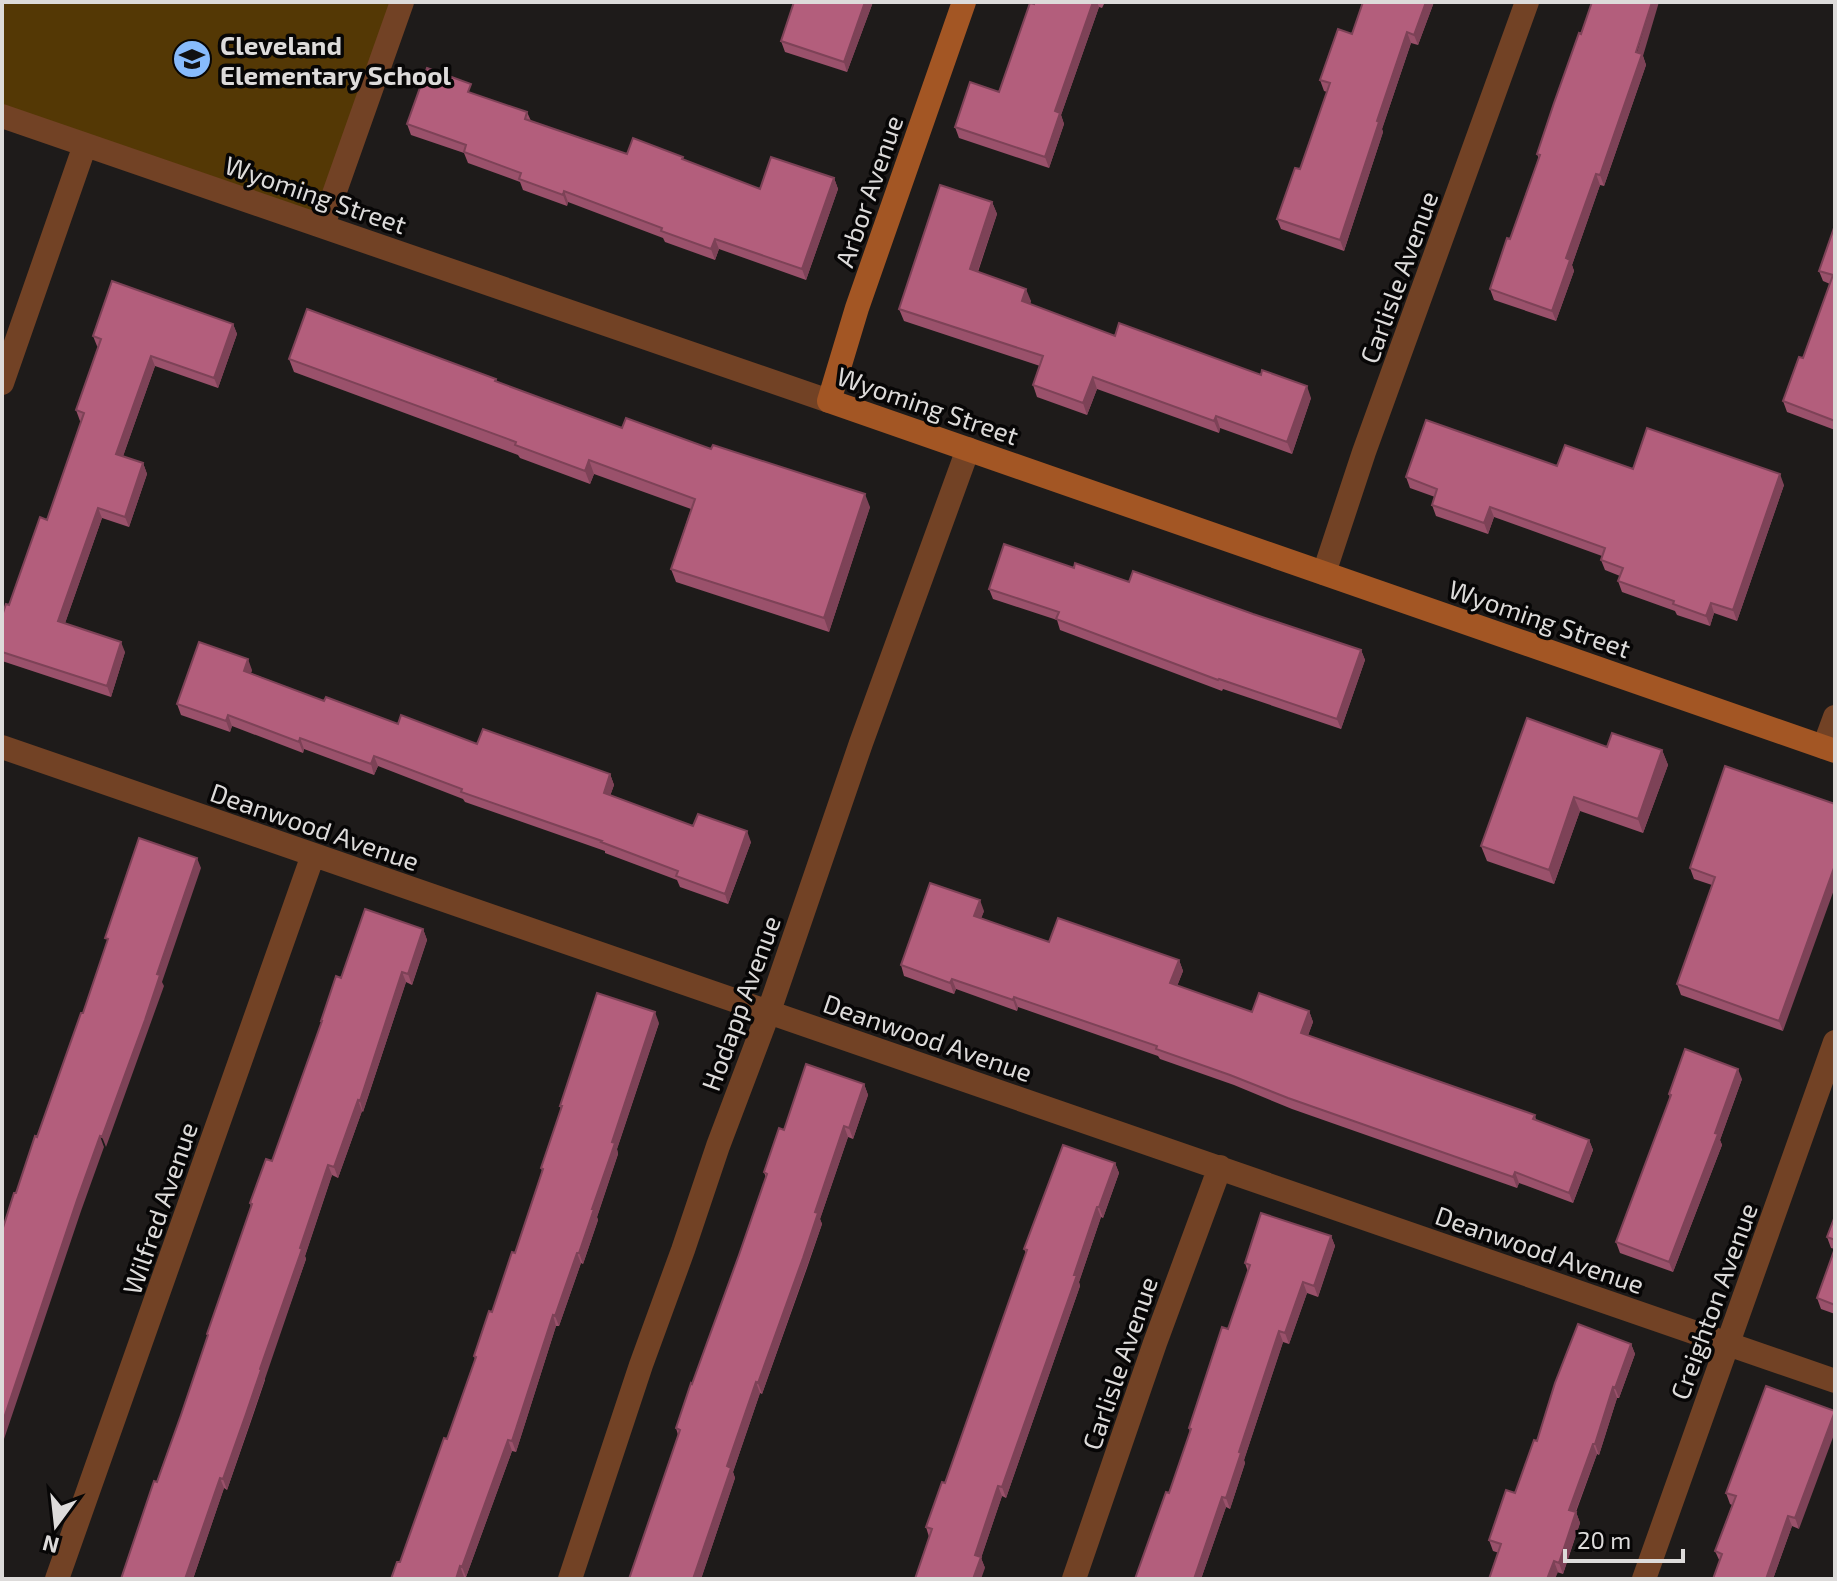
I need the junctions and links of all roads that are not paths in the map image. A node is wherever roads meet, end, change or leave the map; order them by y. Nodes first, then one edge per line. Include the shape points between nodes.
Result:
1 (402, 2) edge
2 (964, 2) edge
3 (1527, 2) edge
4 (2, 116) edge
5 (85, 145) junction
6 (323, 225) junction
7 (2, 383) edge
8 (829, 401) junction
9 (968, 449) junction
10 (1324, 573) junction
11 (1835, 717) edge
12 (2, 747) edge
13 (1830, 749) edge
14 (313, 855) junction
15 (769, 1011) junction
16 (1835, 1042) edge
17 (1220, 1167) junction
18 (1728, 1343) junction
19 (1835, 1381) edge
20 (57, 1579) edge
21 (570, 1579) edge
22 (1074, 1579) edge
23 (1644, 1579) edge

1 - 6 street
2 - 8 street, Arbor Avenue
3 - 10 street, Carlisle Avenue
4 - 5 street, Wyoming Street
5 - 6 street, Wyoming Street
5 - 7 street
6 - 8 street, Wyoming Street
8 - 9 street, Wyoming Street
9 - 10 street, Wyoming Street
9 - 15 street, Hodapp Avenue
10 - 13 street, Wyoming Street
11 - 13 street
12 - 14 street, Deanwood Avenue
14 - 15 street, Deanwood Avenue
14 - 20 street, Wilfred Avenue
15 - 17 street, Deanwood Avenue
15 - 21 street, Hodapp Avenue
16 - 18 street, Creighton Avenue
17 - 18 street, Deanwood Avenue
17 - 22 street, Carlisle Avenue
18 - 19 street, Deanwood Avenue
18 - 23 street, Creighton Avenue

